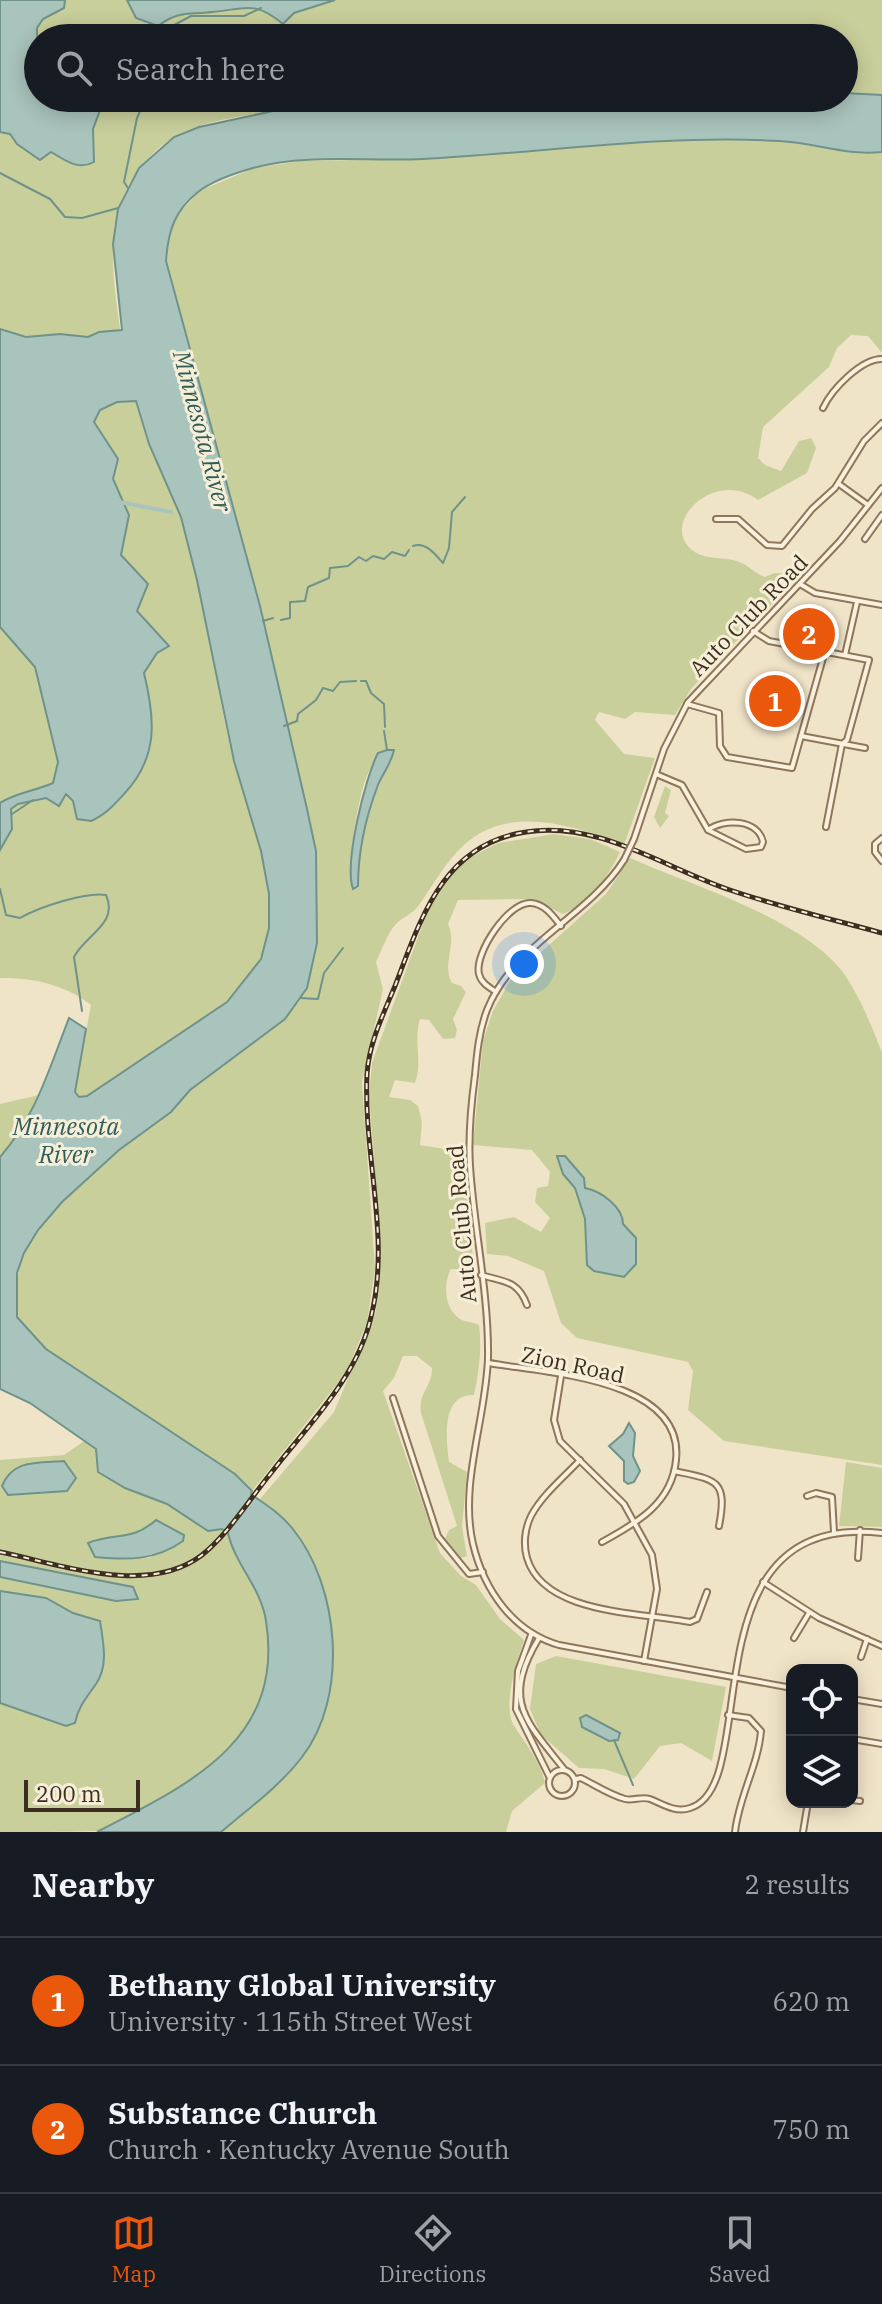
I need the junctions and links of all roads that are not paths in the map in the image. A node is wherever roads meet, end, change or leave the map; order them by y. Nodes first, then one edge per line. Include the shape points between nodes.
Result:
1 (882, 359) edge
2 (823, 408) dead end
3 (882, 423) edge
4 (839, 484) junction
5 (882, 488) edge
6 (868, 505) junction
7 (882, 515) edge
8 (716, 519) dead end
9 (865, 539) dead end
10 (800, 583) junction
11 (857, 602) junction
12 (882, 605) edge
13 (753, 631) junction
14 (825, 651) junction
15 (845, 655) junction
16 (687, 704) junction
17 (801, 736) junction
18 (842, 744) junction
19 (865, 748) dead end
20 (656, 774) junction
21 (826, 827) dead end
22 (708, 830) junction
23 (882, 838) edge
24 (882, 861) edge
25 (561, 926) junction
26 (496, 992) junction
27 (481, 1275) junction
28 (527, 1305) dead end
29 (488, 1363) junction
30 (561, 1376) junction
31 (393, 1398) dead end
32 (580, 1460) junction
33 (674, 1471) junction
34 (807, 1496) dead end
35 (637, 1523) junction
36 (719, 1526) dead end
37 (860, 1530) junction
38 (834, 1532) junction
39 (882, 1533) edge
40 (602, 1542) dead end
41 (858, 1558) dead end
42 (483, 1572) junction
43 (763, 1582) junction
44 (707, 1592) dead end
45 (809, 1613) junction
46 (652, 1615) junction
47 (531, 1635) junction
48 (539, 1638) junction
49 (794, 1638) dead end
50 (867, 1639) junction
51 (882, 1646) edge
52 (861, 1657) dead end
53 (644, 1661) junction
54 (736, 1678) junction
55 (786, 1687) edge
56 (858, 1700) edge
57 (882, 1704) edge
58 (728, 1715) junction
59 (858, 1740) edge
60 (882, 1744) edge
61 (564, 1769) junction
62 (550, 1778) junction
63 (576, 1779) junction
64 (807, 1808) edge
65 (735, 1832) edge
66 (803, 1832) edge

1 - 2 street via 870,361 842,383
3 - 4 street via 864,441
4 - 6 street
4 - 8 street via 777,549 738,519
5 - 6 street, Auto Club Road
6 - 10 street, Auto Club Road
7 - 9 street
10 - 11 street via 815,593
10 - 13 street, Auto Club Road
11 - 12 street
11 - 15 street
13 - 14 street via 769,641
13 - 16 street, Auto Club Road
14 - 15 street
14 - 17 street
15 - 18 street via 869,660
16 - 17 street via 719,713 720,746 727,757 792,768
16 - 20 street, Auto Club Road
17 - 18 street
18 - 19 street
18 - 21 street
20 - 22 street via 682,785
20 - 25 street, Auto Club Road, bridge via 624,860 598,895
22 - 22 street via 721,823 743,824 759,832 763,842 746,849
23 - 24 street via 875,844
25 - 26 street, Auto Club Road via 513,967
25 - 26 street via 538,905 523,904 510,912 478,969 483,983
26 - 27 street, Auto Club Road via 479,1039 469,1135
27 - 28 street via 512,1282
27 - 29 street, Auto Club Road
29 - 30 street, Zion Road
29 - 42 street, Auto Club Road via 470,1510
30 - 32 street via 555,1427 565,1448
30 - 33 street, Zion Road via 618,1387 651,1405 675,1436
31 - 42 street via 438,1536 469,1574
32 - 35 street via 614,1490
32 - 46 street via 529,1519 529,1563 538,1579 562,1598
33 - 35 street via 663,1497
33 - 36 street via 718,1484 724,1499
34 - 38 street via 832,1497
35 - 40 street
35 - 46 street via 655,1566
37 - 38 street
37 - 39 street
37 - 41 street
38 - 43 street via 798,1546
42 - 47 street via 506,1611
43 - 45 street
43 - 54 street
44 - 46 street via 693,1622
45 - 49 street
45 - 50 street
46 - 53 street
47 - 48 street
47 - 62 street via 518,1671 516,1709
48 - 53 street
48 - 61 street via 523,1675 523,1716
50 - 51 street
50 - 52 street
53 - 54 street
54 - 55 street
54 - 58 street
56 - 57 street
58 - 63 street via 715,1778 691,1808 626,1799
58 - 65 street via 749,1718 761,1731
59 - 60 street
61 - 62 street
61 - 63 street
62 - 63 street via 551,1790 560,1796 571,1793
64 - 66 street

